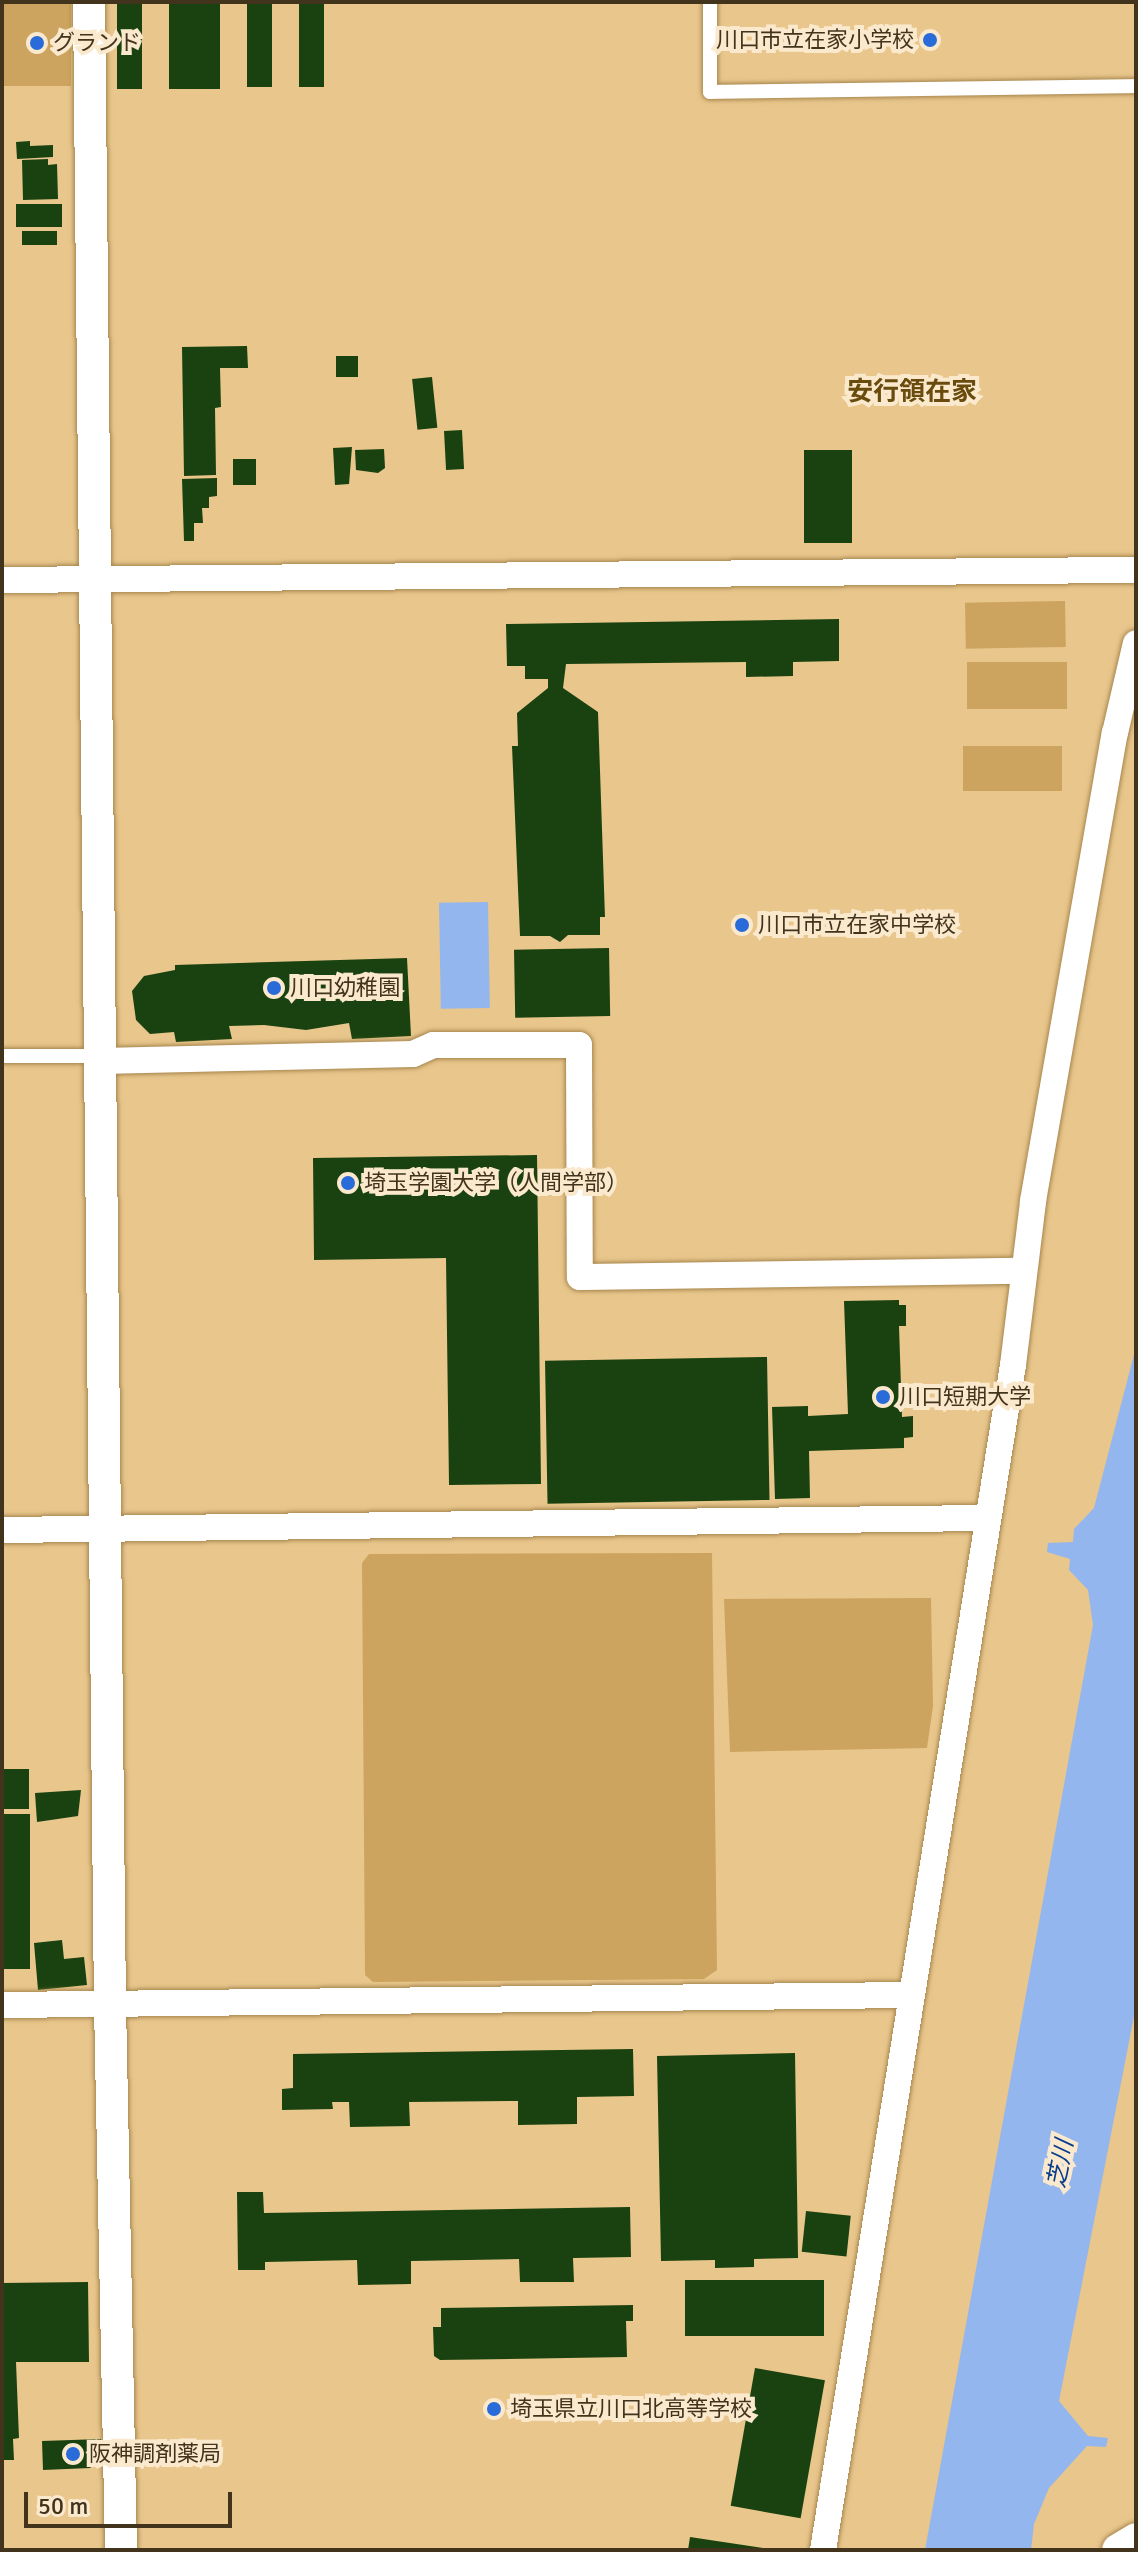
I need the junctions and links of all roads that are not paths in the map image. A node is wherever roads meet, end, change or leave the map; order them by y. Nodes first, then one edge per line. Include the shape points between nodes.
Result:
1 (89, 2) edge
2 (710, 2) edge
3 (1136, 86) edge
4 (1136, 570) edge
5 (94, 579) junction
6 (2, 580) edge
7 (1136, 643) edge
8 (2, 1056) edge
9 (100, 1058) junction
10 (1024, 1271) junction
11 (987, 1518) junction
12 (105, 1529) junction
13 (2, 1530) edge
14 (910, 1995) junction
15 (110, 2004) junction
16 (2, 2005) edge
17 (1136, 2539) edge
18 (121, 2550) edge
19 (823, 2550) edge
20 (1118, 2550) edge

1 - 5 street
2 - 3 lane via 710,92
4 - 5 street
5 - 6 street
5 - 9 street
7 - 10 street via 1072,967
8 - 9 lane
9 - 10 street via 413,1054 433,1045 579,1045 580,1277
9 - 12 street
10 - 11 street
11 - 12 street
11 - 14 street
12 - 13 street
12 - 15 street
14 - 15 street
14 - 19 street
15 - 16 street
15 - 18 street
17 - 20 street

